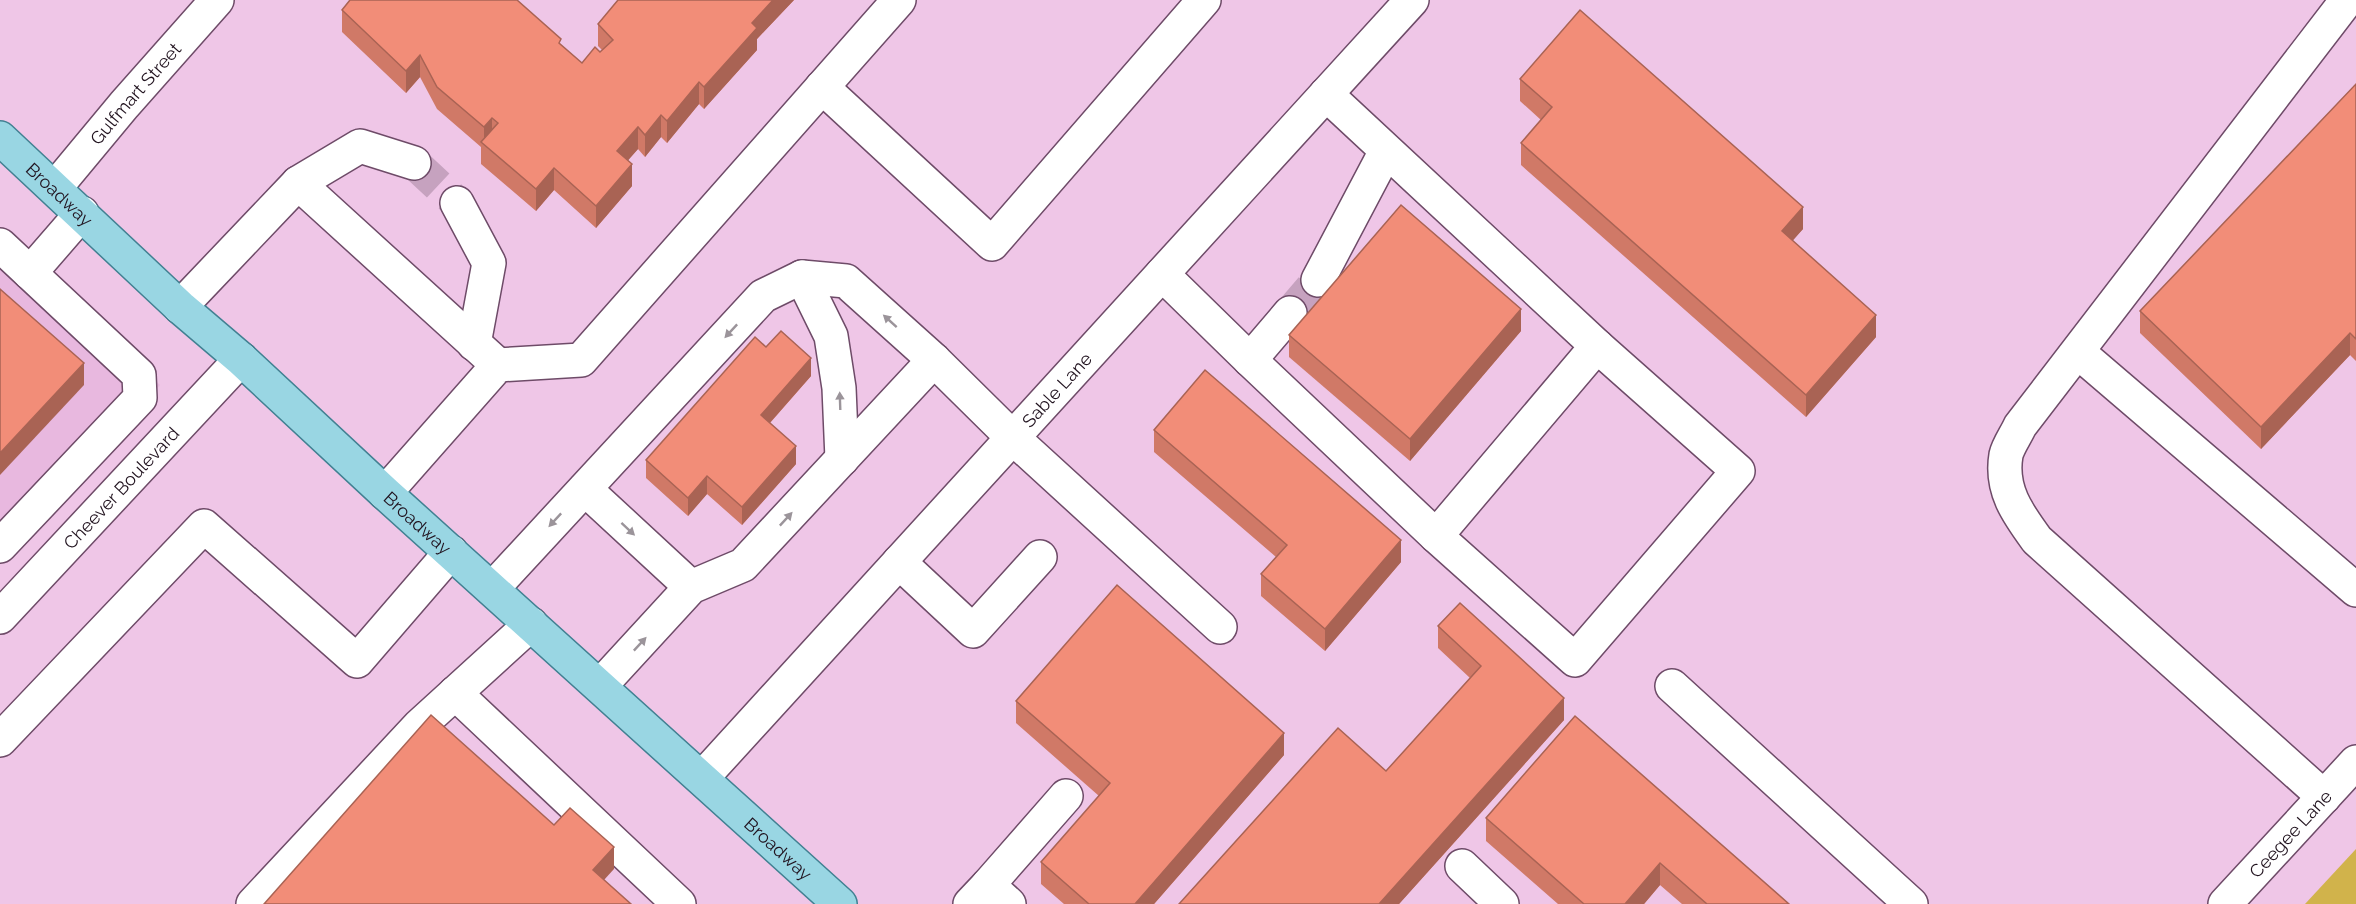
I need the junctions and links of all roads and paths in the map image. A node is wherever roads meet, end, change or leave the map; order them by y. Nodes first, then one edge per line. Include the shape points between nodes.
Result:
1 (217, 0) edge
2 (899, 0) edge
3 (1204, 0) edge
4 (1412, 0) edge
5 (2347, 0) edge
6 (822, 87) junction
7 (1326, 94) junction
8 (0, 138) edge
9 (1386, 151) junction
10 (414, 163) tunnel mouth
11 (298, 183) junction
12 (55, 188) junction
13 (458, 203) tunnel mouth
14 (82, 213) junction
15 (0, 245) edge
16 (30, 273) junction
17 (1162, 274) junction
18 (802, 277) junction
19 (1318, 280) tunnel mouth
20 (180, 307) junction
21 (1290, 313) tunnel mouth
22 (1598, 346) junction
23 (2078, 352) junction
24 (486, 354) junction
25 (241, 359) junction
26 (934, 360) junction
27 (1250, 360) junction
28 (1013, 438) junction
29 (842, 459) junction
30 (585, 489) junction
31 (386, 493) junction
32 (1436, 536) junction
33 (0, 546) edge
34 (451, 552) junction
35 (1040, 557) dead end
36 (899, 562) junction
37 (691, 587) junction
38 (492, 589) junction
39 (2356, 590) edge
40 (3, 608) edge
41 (531, 624) junction
42 (1220, 627) dead end
43 (600, 686) junction
44 (1672, 686) dead end
45 (455, 693) junction
46 (0, 740) edge
47 (2356, 762) edge
48 (702, 778) junction
49 (1065, 795) dead end
50 (2324, 797) junction
51 (1462, 866) dead end
52 (989, 898) edge
53 (253, 904) edge
54 (679, 904) edge
55 (840, 904) edge
56 (1502, 904) edge
57 (1911, 904) edge
58 (2225, 904) edge

1 - 12 street, Gulfmart Street
2 - 6 street
3 - 6 street via 992,244
4 - 7 street, Sable Lane
5 - 23 street
6 - 24 street via 582,360
7 - 9 street
7 - 17 street, Sable Lane
8 - 12 main road, Broadway
9 - 19 street
9 - 22 street
10 - 11 street via 360,146
11 - 20 street
11 - 24 street
12 - 14 main road, Broadway
13 - 24 street via 489,263
14 - 16 street
14 - 20 main road, Broadway
15 - 16 street
16 - 33 street via 139,375 140,398
17 - 27 street
17 - 28 street, Sable Lane
26 -> 18 street via 846,281
29 -> 18 street via 839,388 831,336
18 -> 30 street via 763,296
20 - 25 main road, Broadway
21 - 27 street
22 - 32 street
22 - 32 street via 1738,471 1575,660
23 - 39 street
23 - 50 street via 2020,426 2006,454 2005,483 2014,509 2037,540
24 - 31 street
25 - 31 main road, Broadway
25 - 40 street, Cheever Boulevard
26 - 28 street
26 - 29 street
27 - 32 street
28 - 36 street, Sable Lane
28 - 42 street
37 -> 29 street via 743,565
30 -> 37 street
30 -> 38 street
31 - 34 main road, Broadway
34 - 38 main road, Broadway
34 - 46 street via 357,661 204,526
35 - 36 street via 974,632
36 - 48 street, Sable Lane
43 -> 37 street
38 - 41 main road, Broadway
41 - 43 main road, Broadway
41 - 45 street
43 - 48 main road, Broadway
44 - 57 street
45 - 53 street via 418,726
45 - 54 street
47 - 50 street, Ceegee Lane
48 - 55 main road, Broadway
49 - 52 street
50 - 58 street, Ceegee Lane
51 - 56 street

